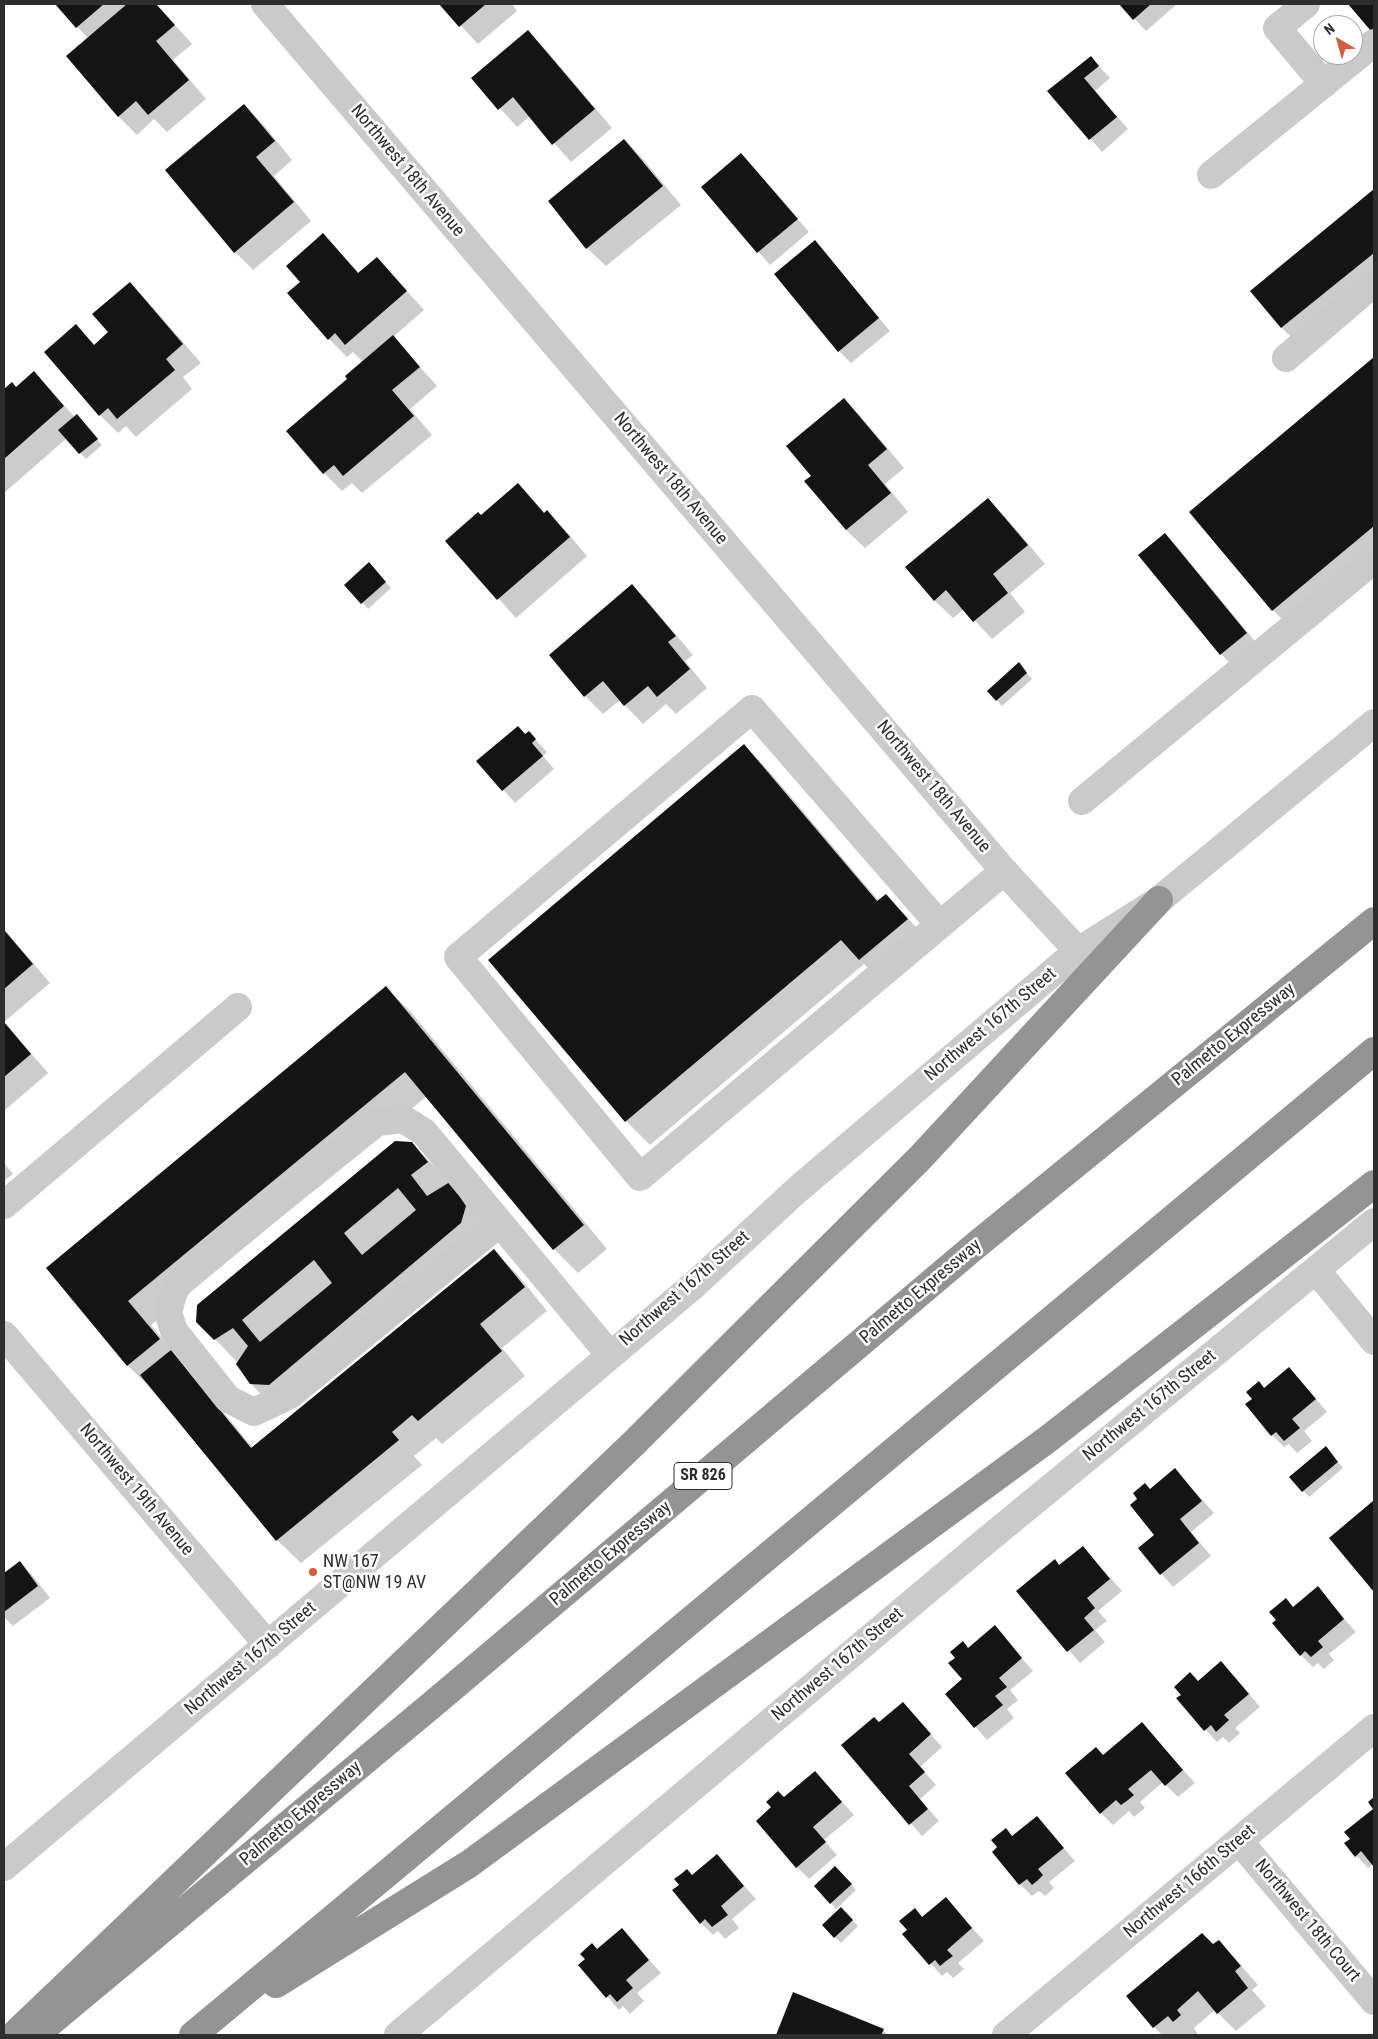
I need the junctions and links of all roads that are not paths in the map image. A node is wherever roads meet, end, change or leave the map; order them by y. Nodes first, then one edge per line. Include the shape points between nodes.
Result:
1 (265, 4) edge
2 (1306, 4) edge
3 (1374, 43) edge
4 (1324, 84) junction
5 (1212, 175) dead end
6 (1374, 283) edge
7 (1286, 358) dead end
8 (1374, 560) edge
9 (1374, 723) edge
10 (1082, 801) dead end
11 (1004, 871) junction
12 (1159, 900) junction
13 (1374, 921) edge
14 (940, 925) junction
15 (1078, 951) junction
16 (238, 1007) dead end
17 (1374, 1051) edge
18 (1374, 1184) edge
19 (4, 1205) edge
20 (1374, 1222) edge
21 (500, 1224) junction
22 (1316, 1270) junction
23 (4, 1335) edge
24 (1374, 1341) edge
25 (610, 1355) junction
26 (268, 1645) junction
27 (1374, 1728) edge
28 (1239, 1841) junction
29 (4, 1868) edge
30 (1374, 2001) edge
31 (14, 2035) edge
32 (35, 2035) edge
33 (194, 2035) edge
34 (398, 2035) edge
35 (1006, 2035) edge

1 - 11 street, Northwest 18th Avenue
2 - 4 street via 1277,28
3 - 4 street
4 - 5 street
6 - 7 street
8 - 10 street
9 - 12 street, Northwest 167th Street
11 - 14 street
11 - 15 street, Northwest 18th Avenue
12 - 15 street, Northwest 167th Street
12 - 31 highway via 920,1158 633,1444
13 - 32 highway, Palmetto Expressway / SR 826 via 975,1246
14 - 14 street via 640,1177 458,957 752,709
15 - 25 street, Northwest 167th Street via 797,1190 694,1285
16 - 19 street
17 - 33 highway
18 - 33 highway via 1048,1439 469,1864
20 - 22 street, Northwest 167th Street
21 - 21 street via 424,1132 402,1119 377,1122 183,1278 174,1292 168,1312 174,1331 228,1399 254,1412 290,1395
21 - 25 street
22 - 24 street
22 - 34 street, Northwest 167th Street via 980,1545
23 - 26 street, Northwest 19th Avenue
25 - 26 street, Northwest 167th Street
26 - 29 street, Northwest 167th Street
27 - 28 street, Northwest 166th Street
28 - 30 street, Northwest 18th Court
28 - 35 street, Northwest 166th Street

